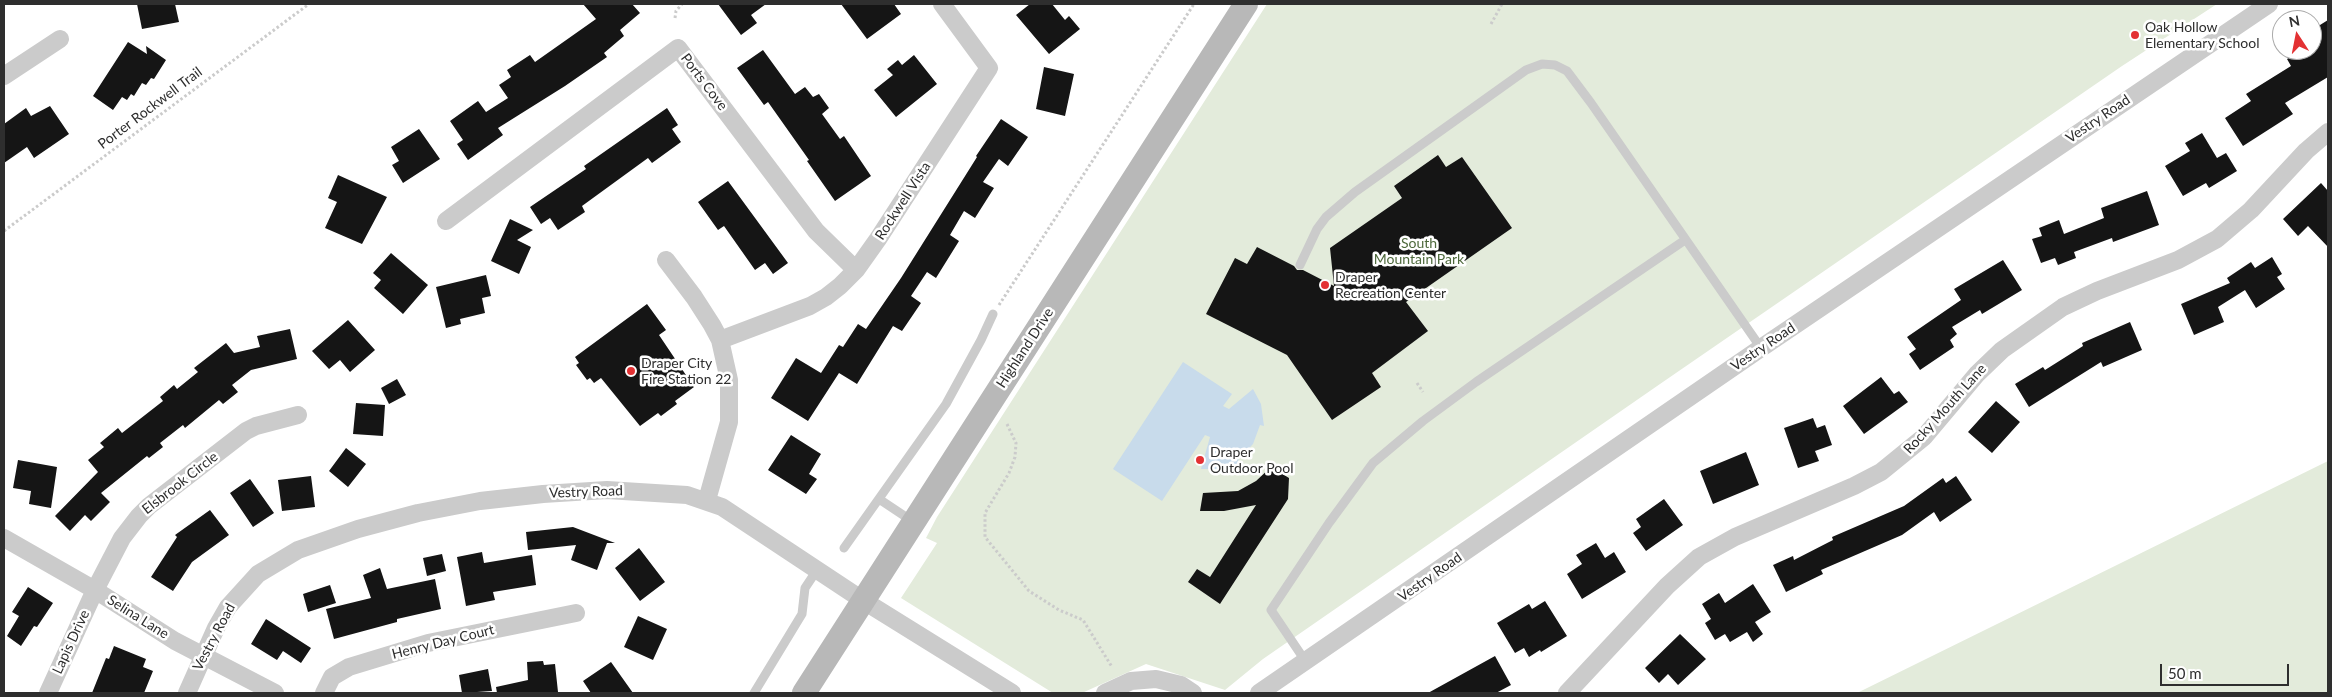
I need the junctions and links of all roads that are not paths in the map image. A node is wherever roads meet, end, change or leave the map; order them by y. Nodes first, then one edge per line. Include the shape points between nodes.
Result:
1 (942, 4) edge
2 (1246, 4) edge
3 (2269, 4) edge
4 (60, 39) dead end
5 (4, 76) edge
6 (2328, 132) edge
7 (446, 221) dead end
8 (1685, 240) junction
9 (666, 260) dead end
10 (1300, 265) dead end
11 (856, 270) junction
12 (993, 314) road end
13 (720, 340) junction
14 (1761, 348) junction
15 (298, 416) dead end
16 (879, 499) junction
17 (707, 500) junction
18 (914, 522) junction
19 (4, 538) edge
20 (844, 548) dead end
21 (817, 570) junction
22 (95, 590) junction
23 (864, 601) junction
24 (576, 613) dead end
25 (202, 656) junction
26 (1306, 662) junction
27 (48, 693) edge
28 (186, 693) edge
29 (275, 693) edge
30 (324, 693) edge
31 (754, 693) edge
32 (804, 693) edge
33 (1012, 693) edge
34 (1105, 693) edge
35 (1193, 693) edge
36 (1260, 693) edge
37 (1567, 693) edge

1 - 11 street, Rockwell Vista via 989,68
2 - 18 main road, Highland Drive
3 - 14 street, Vestry Road
4 - 5 street
6 - 37 street, Rocky Mouth Lane via 2251,210 2216,239 2178,260 2063,307 2002,350 1924,436 1881,472 1735,537 1699,557 1667,586
7 - 11 street, Ports Cove via 678,48 816,231
8 - 10 lane via 1567,71 1547,64 1526,70 1338,205 1317,229
8 - 14 lane
8 - 26 lane via 1476,382 1373,463 1271,610
9 - 13 street via 694,297
11 - 13 street, Rockwell Vista via 840,286 810,306
12 - 16 lane via 946,404
13 - 17 street via 729,380 729,422
14 - 26 street, Vestry Road
15 - 22 street, Elsbrook Circle via 261,424 246,431 149,506 126,532
16 - 18 lane
16 - 20 lane
17 - 21 street, Vestry Road
17 - 25 street, Vestry Road via 669,492 607,490 543,494 462,504 358,529 298,550 258,574 228,607
18 - 23 main road, Highland Drive
19 - 22 street, Selina Lane
21 - 23 street, Vestry Road
21 - 31 lane via 805,588 802,614
22 - 25 street, Selina Lane
22 - 27 street, Lapis Drive
23 - 32 main road, Highland Drive
23 - 33 street, Vestry Road
24 - 30 street, Henry Day Court via 443,639 349,667 332,677
25 - 28 street, Vestry Road
25 - 29 street, Selina Lane
26 - 36 street, Vestry Road
34 - 35 street via 1131,681 1156,679 1181,685

